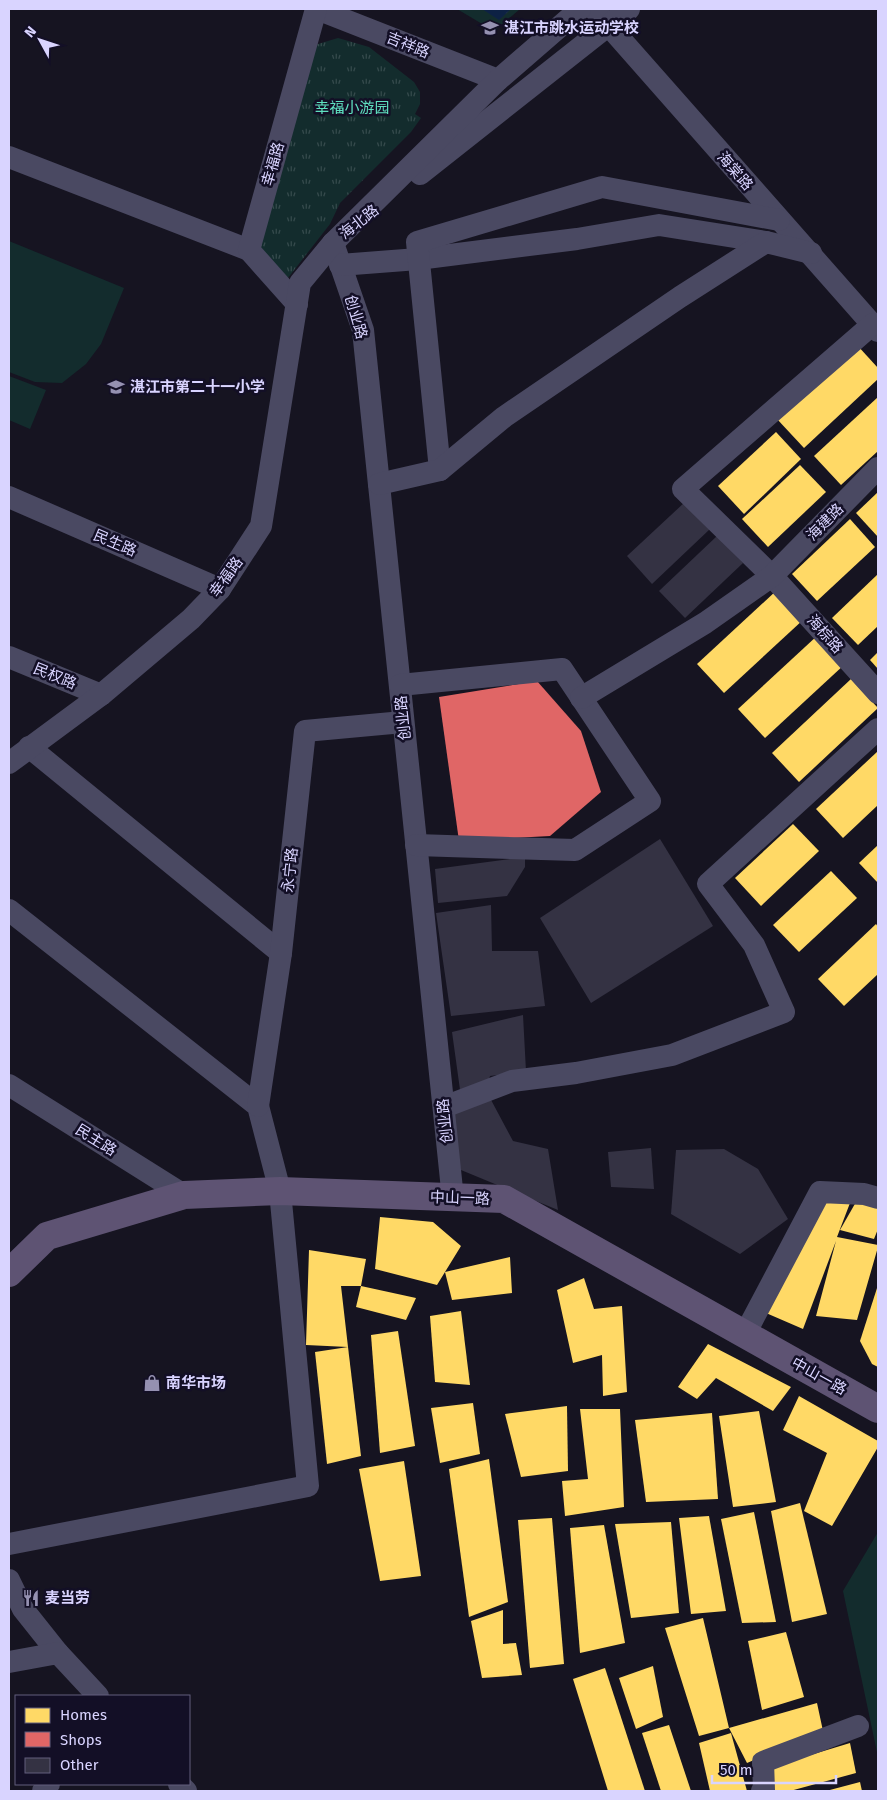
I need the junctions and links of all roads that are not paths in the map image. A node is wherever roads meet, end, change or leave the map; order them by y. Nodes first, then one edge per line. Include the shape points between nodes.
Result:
1 (317, 9) edge
2 (580, 9) edge
3 (594, 9) edge
4 (629, 9) edge
5 (610, 26) junction
6 (498, 80) junction
7 (9, 157) edge
8 (779, 220) junction
9 (766, 242) junction
10 (333, 243) junction
11 (248, 250) junction
12 (811, 253) junction
13 (418, 259) junction
14 (340, 264) junction
15 (298, 294) junction
16 (875, 327) edge
17 (878, 468) edge
18 (440, 470) junction
19 (379, 484) junction
20 (9, 497) edge
21 (772, 576) junction
22 (220, 589) junction
23 (9, 657) edge
24 (400, 685) junction
25 (878, 693) edge
26 (101, 695) junction
27 (581, 698) junction
28 (403, 722) junction
29 (878, 729) edge
30 (30, 748) junction
31 (9, 763) edge
32 (416, 846) junction
33 (9, 910) edge
34 (281, 953) junction
35 (9, 1084) edge
36 (258, 1106) junction
37 (444, 1107) junction
38 (280, 1191) junction
39 (184, 1195) junction
40 (453, 1198) junction
41 (878, 1198) edge
42 (9, 1273) edge
43 (745, 1334) junction
44 (878, 1409) edge
45 (9, 1544) edge
46 (9, 1580) edge
47 (58, 1652) junction
48 (9, 1662) edge
49 (97, 1695) edge
50 (858, 1726) dead end
51 (762, 1791) edge

1 - 6 street, 吉祥路
1 - 11 street, 幸福路
2 - 6 street, 海北路
3 - 5 street, 海棠路
4 - 5 street, 海北路
5 - 8 street, 海棠路
5 - 10 street, 海北路
6 - 10 street, 海北路
7 - 11 street
8 - 12 street, 海棠路
8 - 13 street via 602,187 417,242
9 - 12 street
9 - 13 street via 659,225
9 - 18 street via 504,417
10 - 14 street, 创业路
10 - 15 street
11 - 15 street
12 - 16 street, 海棠路
13 - 14 street
13 - 18 street
14 - 19 street, 创业路 via 362,330
15 - 22 street, 幸福路 via 261,526
16 - 21 street, 海棕路 via 683,489
17 - 21 street, 海建路
18 - 19 street
19 - 24 street, 创业路
20 - 22 street, 民生路
21 - 25 street, 海棕路
21 - 27 street, 海建路 via 705,622
22 - 26 street, 幸福路 via 191,619
23 - 26 street, 民权路
24 - 27 street via 562,669
24 - 28 street, 创业路
26 - 30 street, 幸福路
27 - 32 street via 650,801 575,850
28 - 32 street, 创业路
28 - 34 street, 永宁路 via 305,731
29 - 37 street via 708,884 754,944 784,1012 672,1055 512,1081
30 - 31 street, 幸福路
30 - 34 street
32 - 37 street, 创业路
33 - 36 street
34 - 36 street, 永宁路
35 - 39 street, 民主路
36 - 38 street
37 - 40 street, 创业路
38 - 39 main road, 中山一路
38 - 40 main road, 中山一路
38 - 45 street via 308,1486
39 - 42 main road, 中山一路 via 48,1236
40 - 43 main road, 中山一路 via 504,1199
41 - 43 street via 864,1194 820,1192
43 - 44 main road, 中山一路
46 - 47 street via 22,1609
47 - 48 street
47 - 49 street
50 - 51 street via 763,1762

